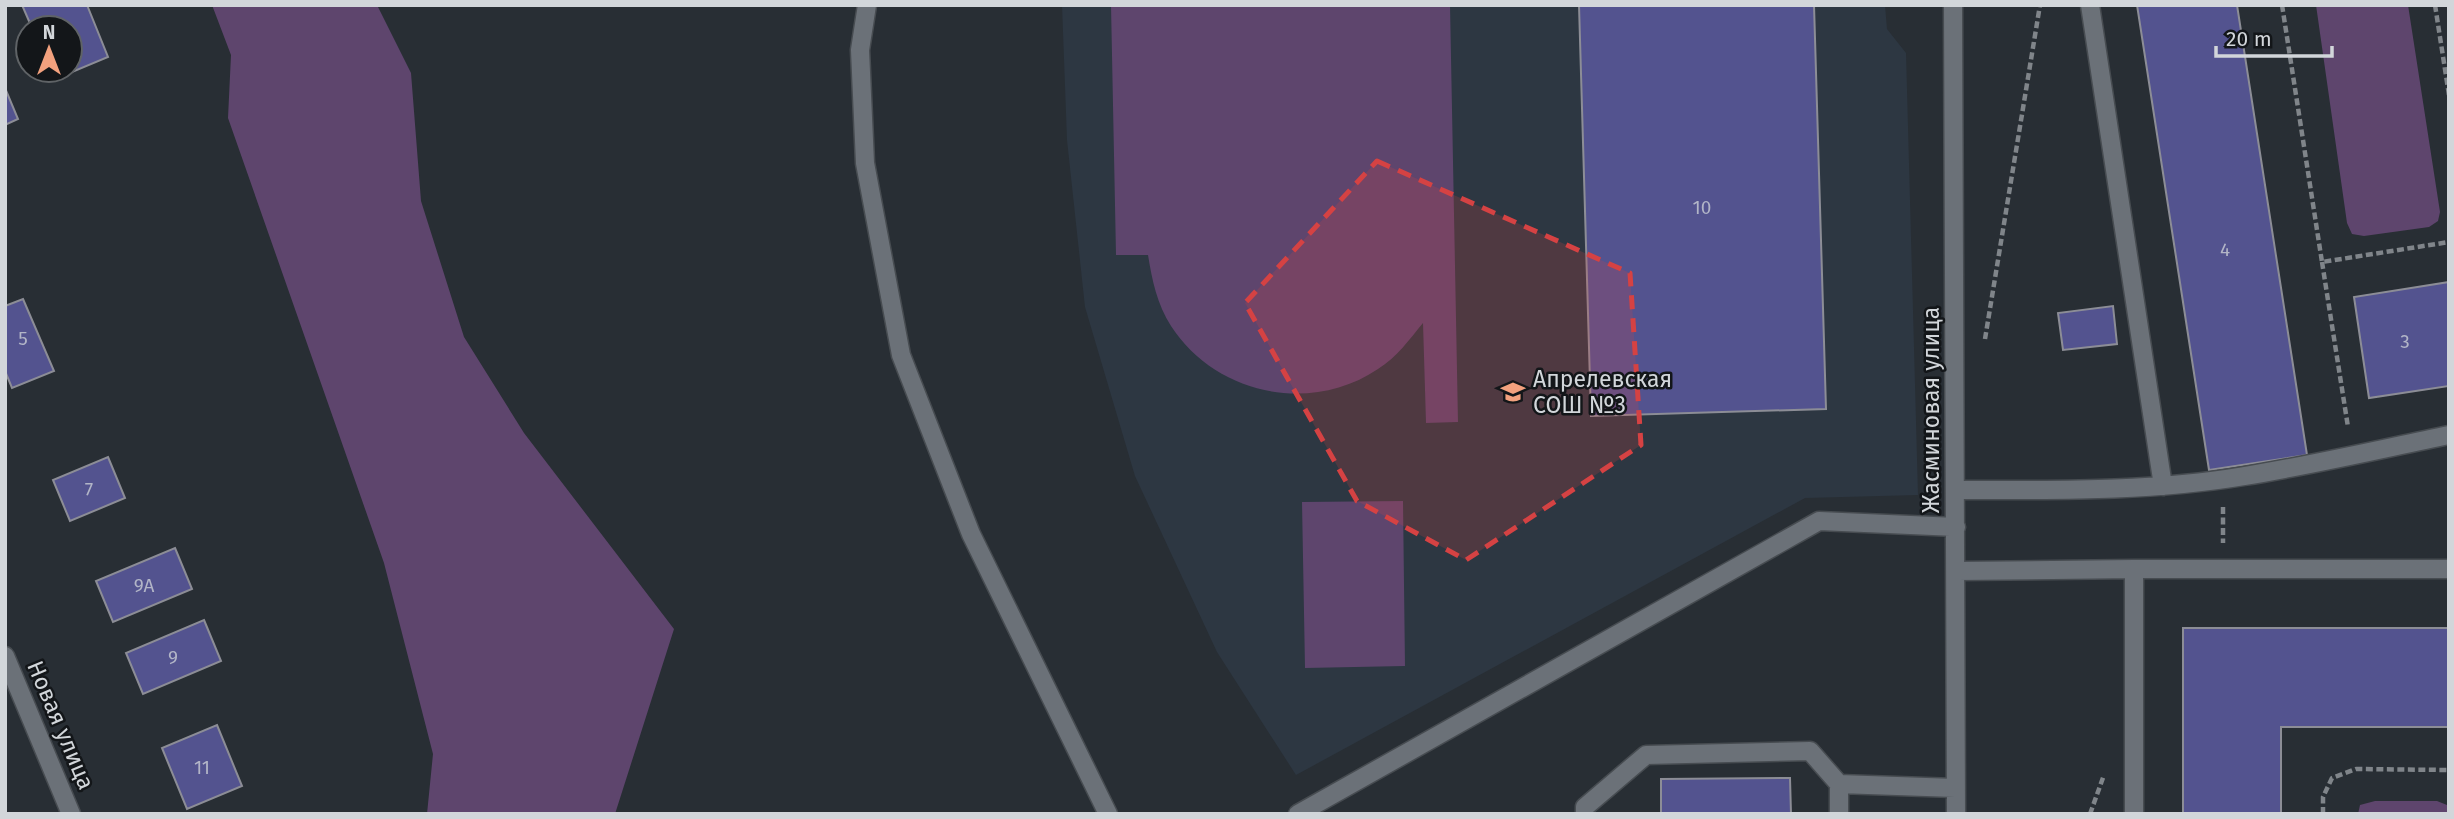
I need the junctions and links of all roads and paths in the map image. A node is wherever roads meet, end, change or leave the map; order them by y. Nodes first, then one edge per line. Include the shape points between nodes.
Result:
1 (867, 5) edge
2 (1953, 5) edge
3 (2040, 5) edge
4 (2091, 5) edge
5 (2282, 5) edge
6 (2435, 5) edge
7 (2449, 95) edge
8 (2449, 242) edge
9 (2322, 262) junction
10 (1985, 340) dead end
11 (2449, 435) edge
12 (2353, 454) junction
13 (2163, 486) junction
14 (1956, 490) junction
15 (2223, 503) dead end
16 (1956, 527) junction
17 (2223, 549) dead end
18 (2134, 569) junction
19 (2449, 569) edge
20 (1957, 571) junction
21 (5, 656) edge
22 (2449, 770) edge
23 (1839, 784) junction
24 (1955, 788) junction
25 (71, 814) edge
26 (1108, 814) edge
27 (1298, 814) edge
28 (1585, 814) edge
29 (1839, 814) edge
30 (1956, 814) edge
31 (2134, 814) edge
32 (2323, 814) edge

1 - 26 street via 859,50 865,163 901,355 971,534
2 - 14 street, Жасминовая улица
3 - 10 path
4 - 13 street
5 - 9 path
6 - 7 path
8 - 9 path
9 - 12 path
11 - 12 street
12 - 13 street via 2242,477
13 - 14 street
14 - 16 street, Жасминовая улица
15 - 17 path
16 - 20 street, Жасминовая улица
16 - 27 street via 1819,521
18 - 19 street
18 - 20 street
18 - 31 street
20 - 24 street, Жасминовая улица
21 - 25 street, Новая улица
22 - 32 path via 2356,769 2332,778 2323,797
23 - 24 street
23 - 28 street via 1810,751 1646,755 1584,807
23 - 29 street
24 - 30 street, Жасминовая улица

